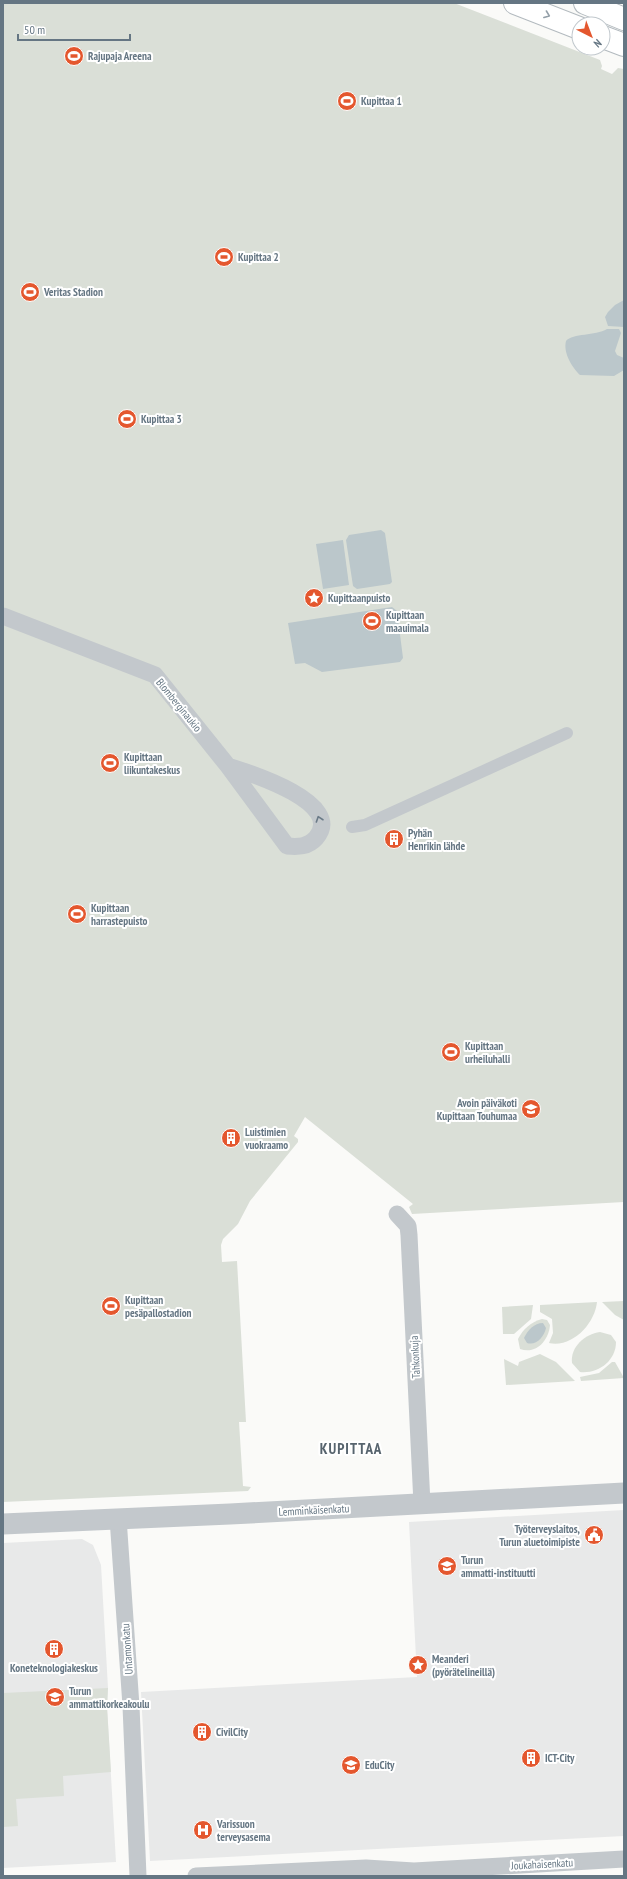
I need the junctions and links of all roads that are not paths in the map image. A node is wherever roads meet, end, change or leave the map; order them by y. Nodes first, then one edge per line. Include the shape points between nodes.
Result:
1 (515, 3) edge
2 (585, 3) edge
3 (624, 20) edge
4 (571, 25) edge
5 (614, 41) edge
6 (3, 616) edge
7 (568, 733) dead end
8 (228, 766) junction
9 (352, 826) dead end
10 (397, 1214) dead end
11 (624, 1493) edge
12 (422, 1504) junction
13 (118, 1518) junction
14 (3, 1524) edge
15 (624, 1859) edge
16 (138, 1876) edge
17 (196, 1876) edge

1 -> 4 main road
2 - 3 main road
3 - 5 street
6 - 8 street, Blomberginaukio via 155,676
7 - 9 street via 365,825
8 -> 8 street, Blomberginaukio via 287,846 300,848 315,840 321,830 321,820 317,812 294,793 264,778
10 - 12 street, Tahkonkuja via 408,1226 409,1235
11 - 12 street, Lemminkäisenkatu
12 - 13 street, Lemminkäisenkatu
13 - 14 street, Lemminkäisenkatu
13 - 16 street, Untamonkatu
15 - 17 street, Joukahaisenkatu via 420,1870 366,1868

